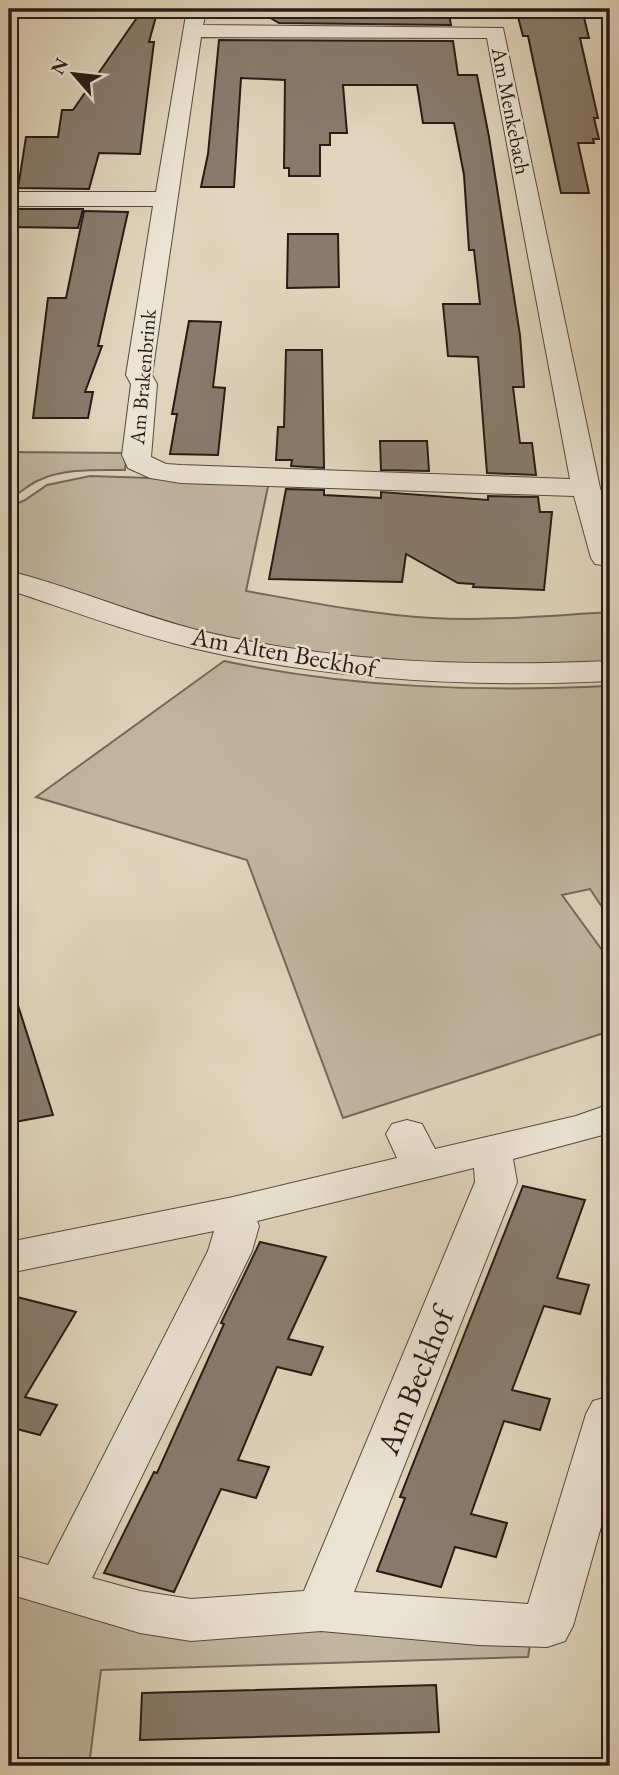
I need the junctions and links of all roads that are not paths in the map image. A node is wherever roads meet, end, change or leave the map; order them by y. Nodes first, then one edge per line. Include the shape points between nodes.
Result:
1 (194, 20) edge
2 (9, 199) edge
3 (165, 200) junction
4 (586, 488) junction
5 (606, 558) dead end
6 (9, 580) edge
7 (610, 671) edge
8 (610, 1118) edge
9 (488, 1151) junction
10 (233, 1212) junction
11 (9, 1257) edge
12 (610, 1414) edge
13 (9, 1574) edge
14 (62, 1588) junction
15 (321, 1610) junction

1 - 3 street, Am Brakenbrink
1 - 4 street, Am Menkebach via 496,32
2 - 3 street
3 - 4 street, Am Brakenbrink via 139,375 144,384 136,455 146,468 194,474
4 - 5 street, Am Menkebach
6 - 7 street, Am Alten Beckhof via 190,637 324,664 466,675
8 - 9 street
9 - 10 street via 415,1150
9 - 15 street, Am Beckhof via 495,1164 496,1182
10 - 11 street
10 - 14 street via 237,1227 230,1251
12 - 15 street via 547,1626
13 - 14 street
14 - 15 street via 140,1612 191,1620

